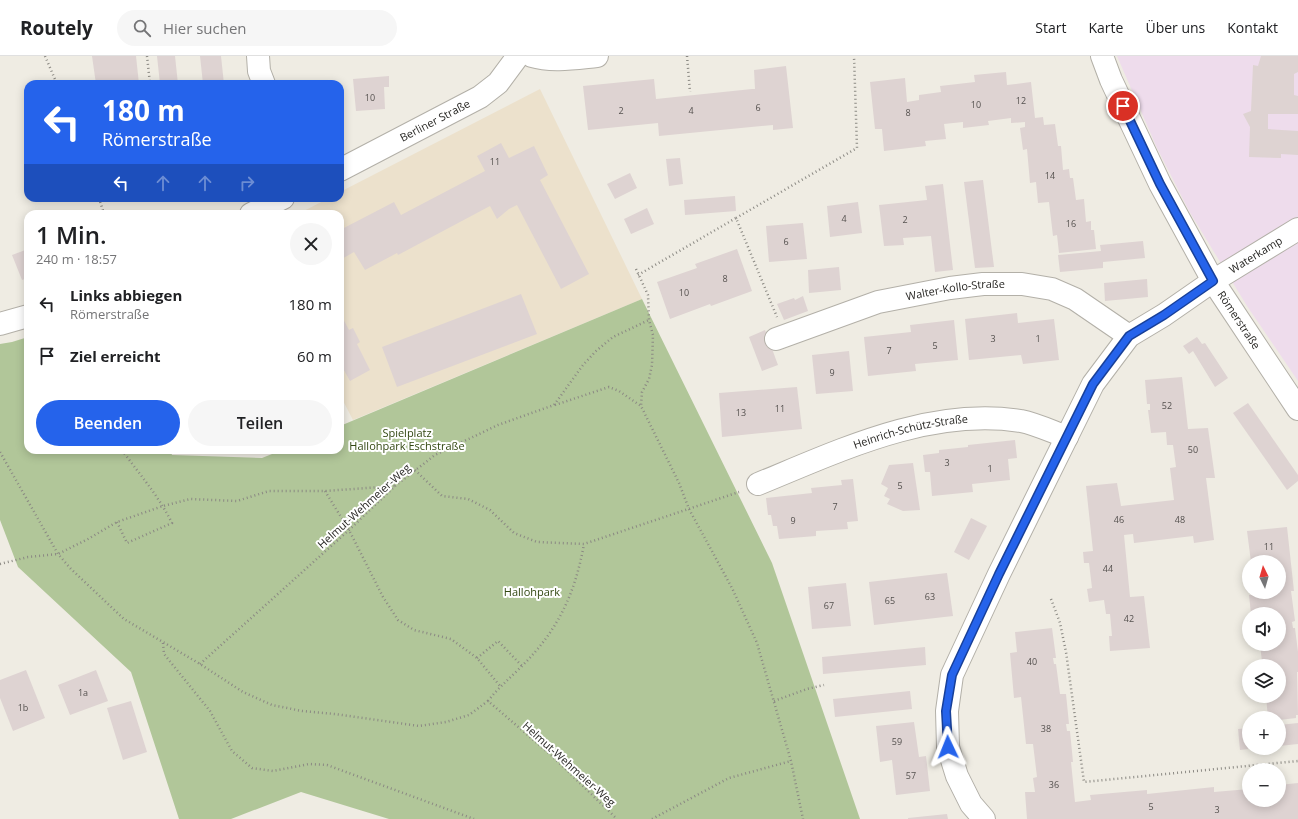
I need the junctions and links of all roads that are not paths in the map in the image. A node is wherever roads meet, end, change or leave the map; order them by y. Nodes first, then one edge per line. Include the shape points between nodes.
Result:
1 (258, 56) edge
2 (518, 56) edge
3 (532, 56) edge
4 (597, 56) edge
5 (1102, 56) edge
6 (262, 80) edge
7 (344, 168) edge
8 (275, 202) edge
9 (259, 210) edge
10 (1298, 229) edge
11 (1213, 281) junction
12 (24, 317) edge
13 (0, 324) edge
14 (1129, 336) junction
15 (780, 337) road end
16 (1298, 409) edge
17 (1067, 437) junction
18 (758, 484) road end
19 (984, 819) edge

1 - 6 street
2 - 7 street, Berliner Straße via 498,83 480,97
3 - 4 street
5 - 11 street, Römerstraße via 1160,184
8 - 9 street
10 - 11 street, Waterkamp
11 - 14 street, Waterkamp
11 - 16 street, Römerstraße
12 - 13 street
14 - 15 street, Walter-Kollo-Straße via 1075,299 1052,289 1022,284 983,284 878,302
14 - 17 street via 1093,384
17 - 18 street, Heinrich-Schütz-Straße via 1023,422 998,419 929,423 872,438
17 - 19 street via 952,675 946,711 948,747 957,776 971,804

